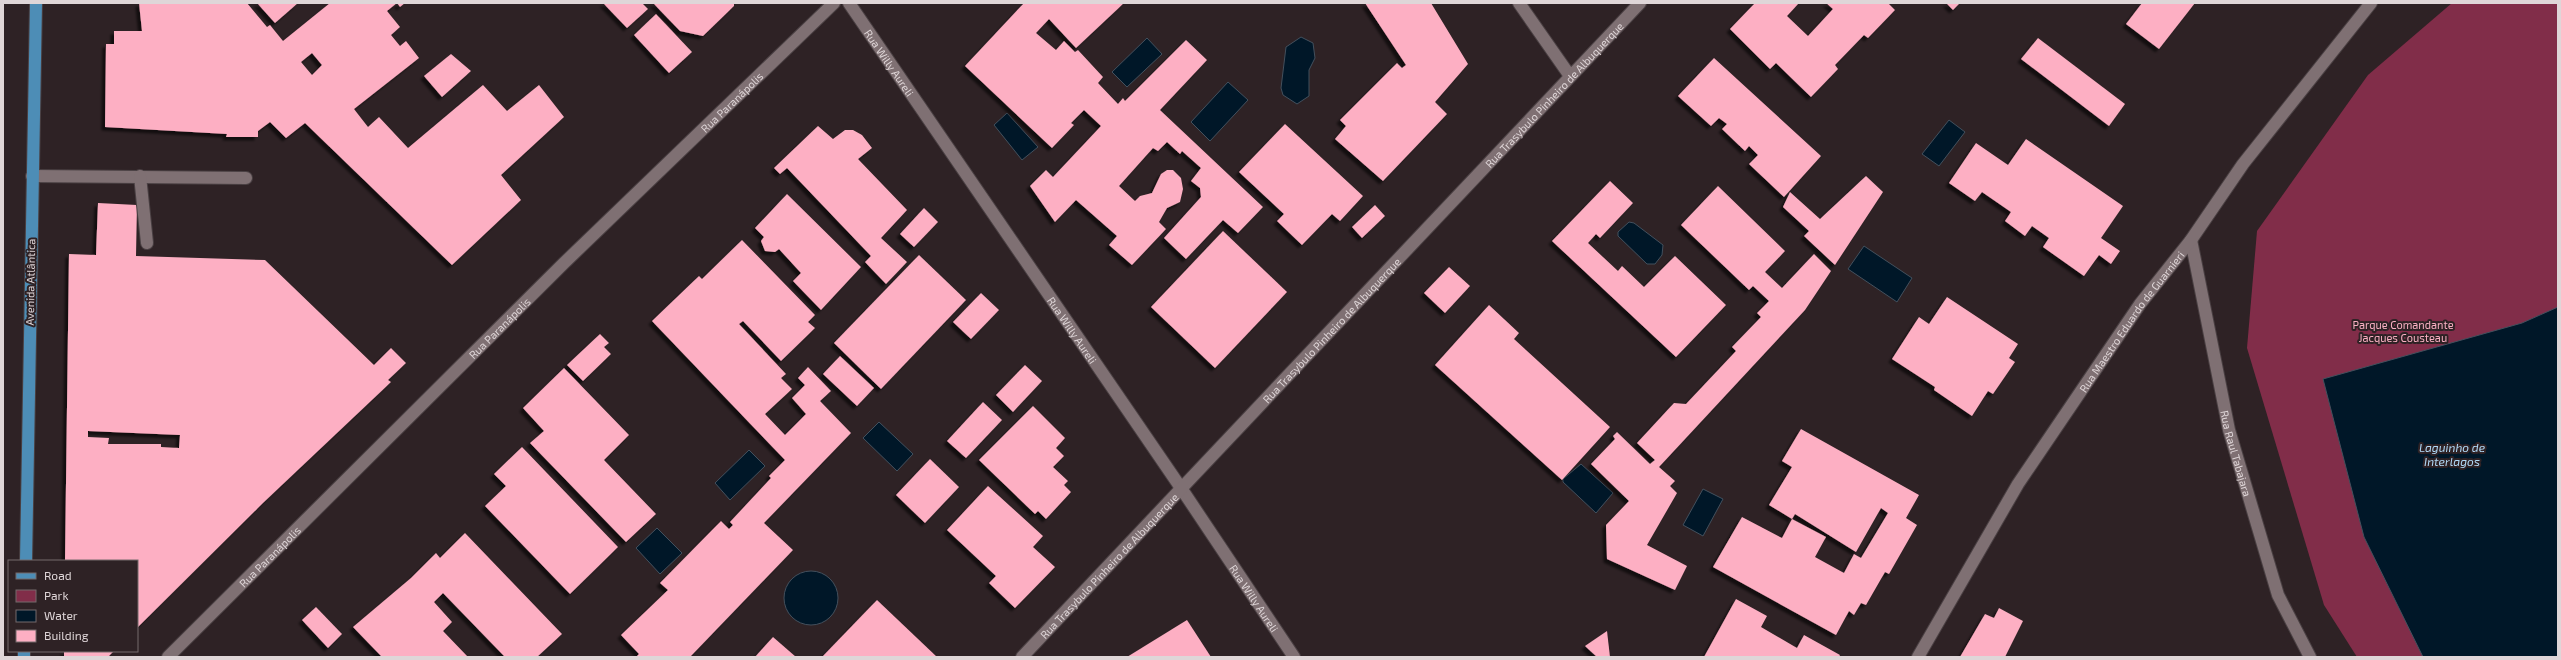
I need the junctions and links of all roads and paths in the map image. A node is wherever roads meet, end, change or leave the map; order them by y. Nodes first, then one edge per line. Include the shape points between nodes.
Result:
1 (36, 3) edge
2 (834, 3) edge
3 (849, 3) edge
4 (1519, 3) edge
5 (1640, 3) edge
6 (2371, 3) edge
7 (1570, 76) junction
8 (32, 176) junction
9 (140, 176) junction
10 (246, 178) dead end
11 (2191, 240) junction
12 (147, 244) dead end
13 (1181, 488) junction
14 (26, 560) edge
15 (168, 657) edge
16 (1022, 657) edge
17 (1294, 657) edge
18 (1918, 657) edge
19 (2310, 657) edge

1 - 8 main road, Avenida Atlântica
2 - 15 street, Rua Paranápolis via 564,263
3 - 13 street, Rua Willy Aureli
4 - 7 street
5 - 7 street, Rua Trasybulo Pinheiro de Albuquerque
6 - 11 street, Rua Maestro Eduardo de Guarnieri via 2243,164
7 - 13 street, Rua Trasybulo Pinheiro de Albuquerque
8 - 9 street
8 - 14 main road, Avenida Atlântica
9 - 10 street
9 - 12 street
11 - 18 street, Rua Maestro Eduardo de Guarnieri via 2140,304 2018,484
11 - 19 street, Rua Raul Tabajara via 2229,430 2278,595
13 - 16 street, Rua Trasybulo Pinheiro de Albuquerque
13 - 17 street, Rua Willy Aureli

